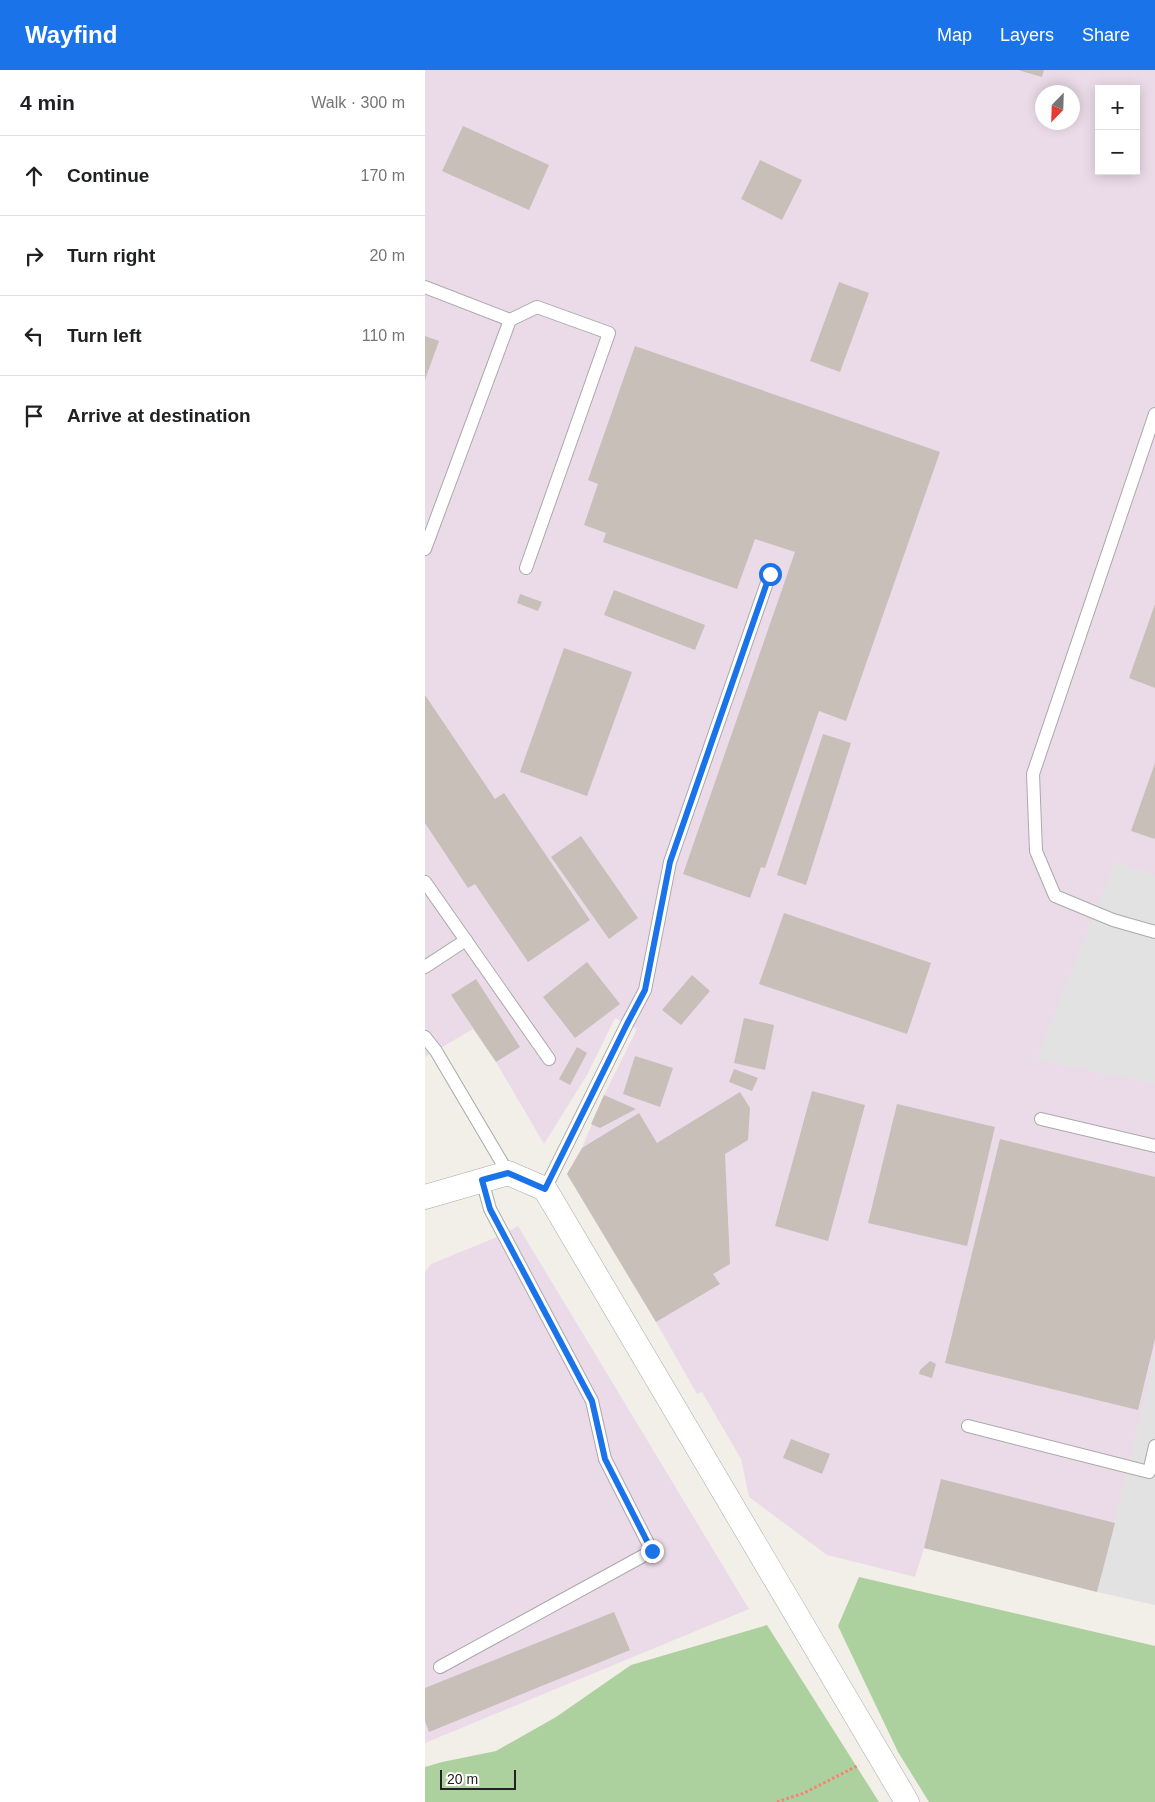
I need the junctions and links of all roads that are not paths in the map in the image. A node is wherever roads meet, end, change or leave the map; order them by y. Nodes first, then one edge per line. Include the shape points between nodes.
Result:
1 (425, 287) edge
2 (510, 320) junction
3 (1155, 414) edge
4 (425, 549) edge
5 (526, 568) dead end
6 (770, 574) dead end
7 (425, 882) edge
8 (1155, 932) edge
9 (467, 940) junction
10 (425, 968) edge
11 (425, 1037) edge
12 (549, 1059) dead end
13 (1041, 1119) dead end
14 (1155, 1146) edge
15 (508, 1173) junction
16 (482, 1180) junction
17 (545, 1189) junction
18 (425, 1197) edge
19 (968, 1426) dead end
20 (1155, 1446) edge
21 (440, 1667) dead end
22 (907, 1802) edge

1 - 2 lane
2 - 4 lane
2 - 5 lane via 537,307 609,333
3 - 8 lane via 1033,774 1036,850 1055,896 1113,920
6 - 17 lane via 670,862 645,990
7 - 9 lane
9 - 10 lane
9 - 12 lane
11 - 15 lane
13 - 14 lane
15 - 16 street
15 - 17 street
16 - 18 street
16 - 21 lane via 490,1209 592,1401 605,1459 652,1551
17 - 22 street
19 - 20 lane via 1149,1472

